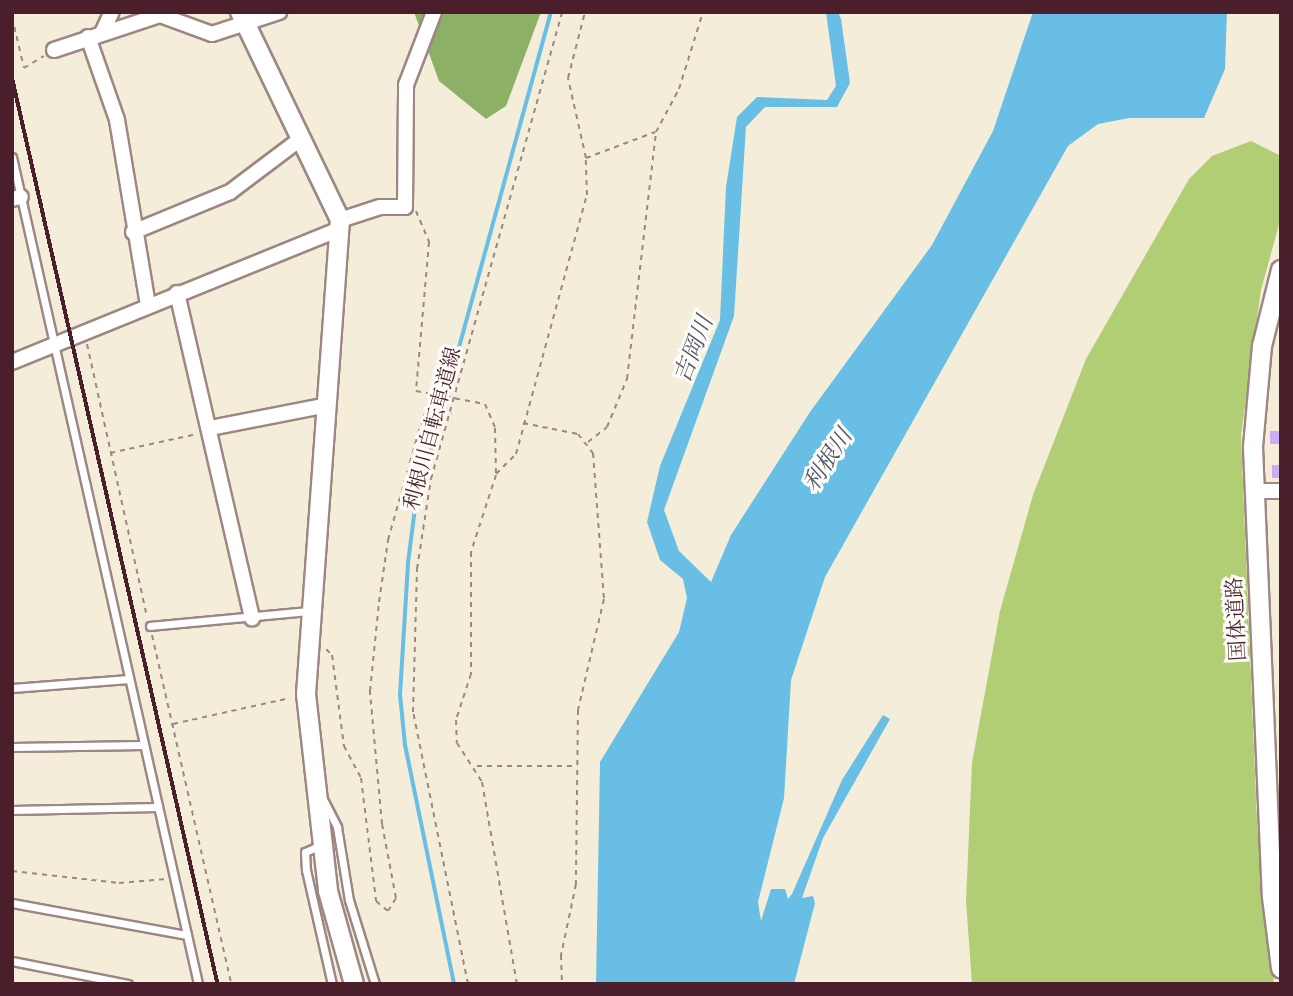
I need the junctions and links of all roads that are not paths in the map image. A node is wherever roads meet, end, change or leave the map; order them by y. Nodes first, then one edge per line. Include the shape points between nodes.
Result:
1 (112, 12) edge
2 (279, 12) edge
3 (170, 13) edge
4 (432, 13) edge
5 (241, 17) edge
6 (95, 35) junction
7 (54, 50) road end
8 (299, 140) junction
9 (12, 158) edge
10 (17, 198) edge
11 (340, 225) junction
12 (133, 232) junction
13 (1281, 270) edge
14 (177, 293) junction
15 (1278, 293) edge
16 (148, 305) junction
17 (55, 345) junction
18 (12, 362) edge
19 (323, 406) junction
20 (210, 429) junction
21 (1253, 491) junction
22 (1281, 491) edge
23 (310, 611) junction
24 (252, 618) junction
25 (150, 626) road end
26 (129, 679) junction
27 (1273, 686) edge
28 (12, 688) edge
29 (144, 746) junction
30 (12, 747) edge
31 (313, 793) junction
32 (158, 807) junction
33 (12, 810) edge
34 (321, 845) junction
35 (1276, 897) edge
36 (12, 903) edge
37 (187, 935) junction
38 (12, 961) edge
39 (1281, 968) edge
40 (128, 984) edge
41 (198, 984) edge
42 (332, 984) edge
43 (354, 984) edge
44 (375, 984) edge

1 - 6 street
2 - 5 street
3 - 5 street via 212,34
3 - 6 street
4 - 11 street via 407,85 405,207 380,207
5 - 8 street
6 - 7 street
6 - 12 street via 117,120
8 - 11 street
8 - 12 street via 230,192
9 - 10 lane
10 - 17 lane
11 - 14 street
11 - 19 street
12 - 16 street
13 - 15 street, 国体道路
14 - 16 street
14 - 20 street
15 - 21 street, 国体道路 via 1254,407
16 - 17 street
17 - 18 street
17 - 26 lane
19 - 20 street
19 - 23 street
20 - 24 street
21 - 22 street
21 - 27 street, 国体道路
23 - 24 lane
23 - 31 street via 306,694
24 - 25 lane
26 - 28 lane
26 - 29 lane
27 - 35 street, 国体道路
29 - 30 lane
29 - 32 lane
31 - 34 street
31 - 44 lane via 319,791 337,827 349,900
32 - 33 lane
32 - 37 lane
34 - 42 lane via 305,852 306,870
34 - 43 street
35 - 39 street, 国体道路
36 - 37 lane
37 - 41 lane
38 - 40 lane

